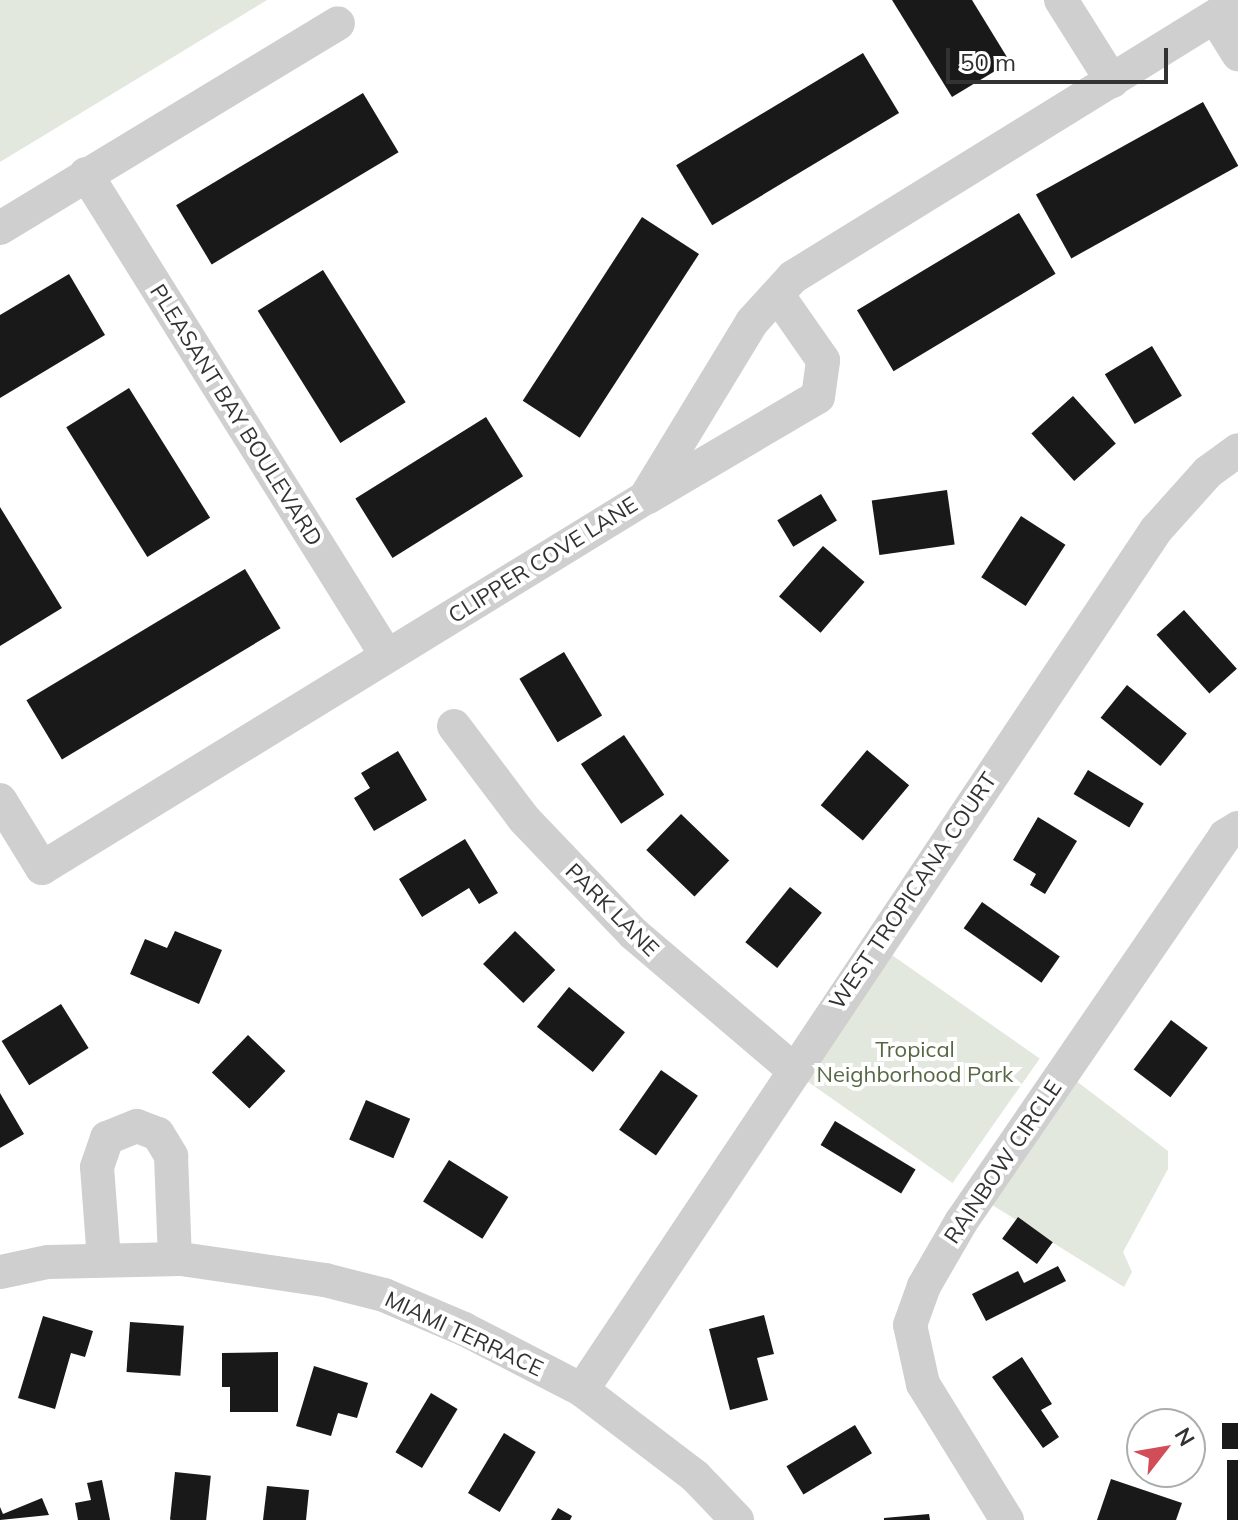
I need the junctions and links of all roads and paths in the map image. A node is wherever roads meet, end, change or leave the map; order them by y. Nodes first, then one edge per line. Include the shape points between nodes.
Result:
1 (1061, 0) edge
2 (1226, 10) edge
3 (338, 23) dead end
4 (1238, 54) edge
5 (1112, 81) junction
6 (86, 174) junction
7 (0, 228) edge
8 (777, 294) junction
9 (1238, 450) edge
10 (645, 498) junction
11 (387, 656) junction
12 (454, 726) dead end
13 (0, 800) edge
14 (1238, 828) edge
15 (794, 1070) junction
16 (175, 1259) junction
17 (104, 1260) junction
18 (0, 1272) edge
19 (582, 1390) junction
20 (737, 1520) edge
21 (1007, 1520) edge

1 - 5 street
2 - 4 street
2 - 5 street, CLIPPER COVE LANE
3 - 6 street
5 - 8 street, CLIPPER COVE LANE via 793,277
6 - 7 street
6 - 11 street, PLEASANT BAY BOULEVARD
8 - 10 street, CLIPPER COVE LANE via 752,322
8 - 10 street via 823,360 818,397
9 - 15 street, WEST TROPICANA COURT via 1208,472 1156,530
10 - 11 street, CLIPPER COVE LANE
11 - 13 street, CLIPPER COVE LANE via 42,868
12 - 15 street, PARK LANE via 524,819 634,934
14 - 21 street, RAINBOW CIRCLE via 1225,836 961,1222 924,1286 910,1325 923,1384
15 - 19 street, WEST TROPICANA COURT
16 - 17 street, MIAMI TERRACE
16 - 17 street via 171,1156 158,1134 137,1126 107,1138 97,1167
16 - 19 street, MIAMI TERRACE via 325,1280 384,1295
17 - 18 street, MIAMI TERRACE
19 - 20 street, MIAMI TERRACE via 695,1476

